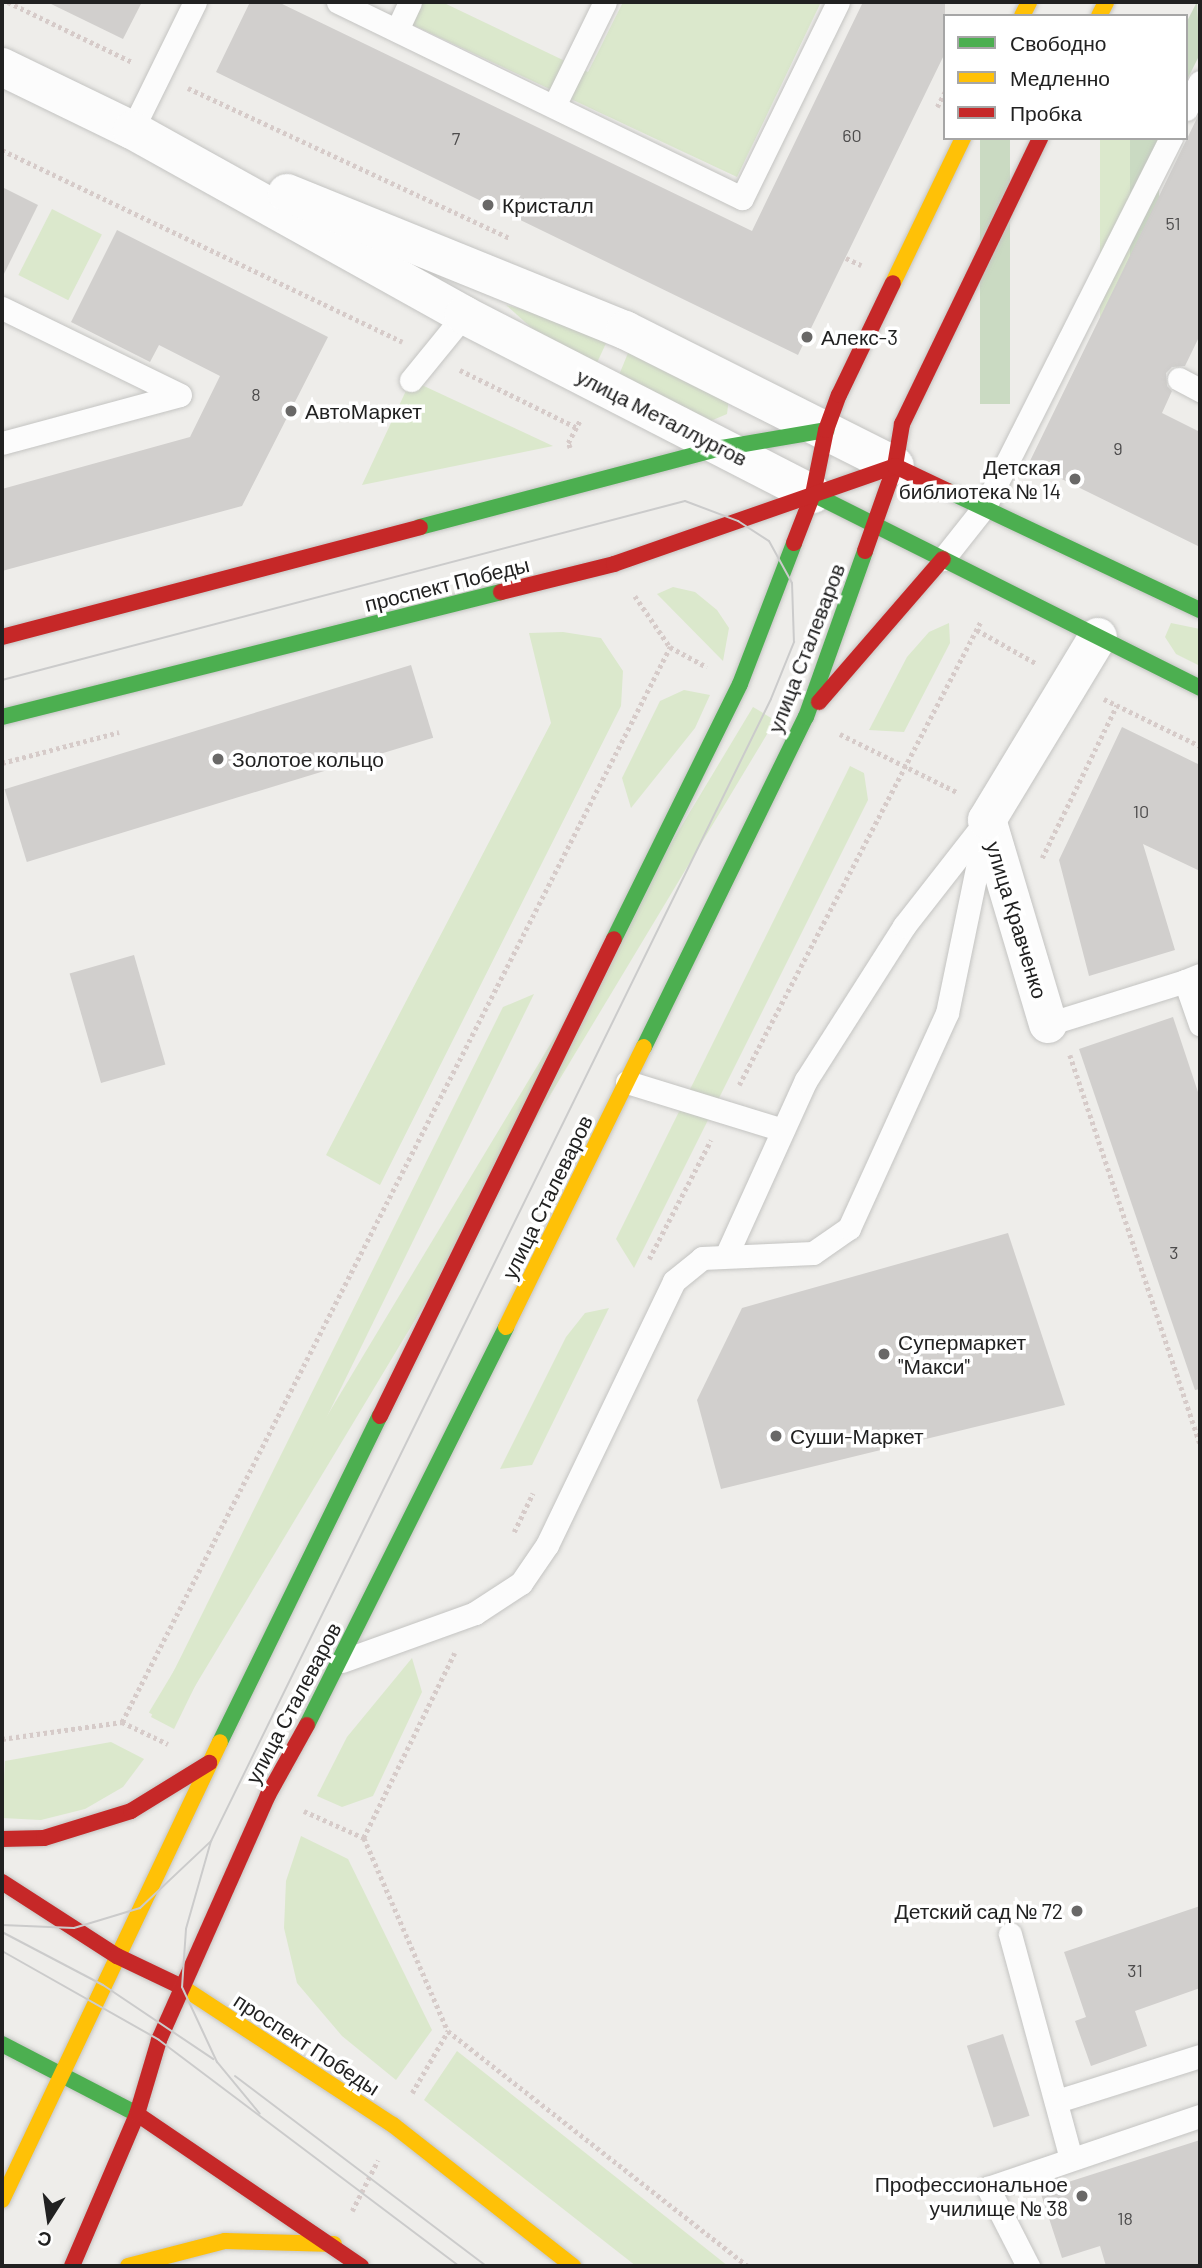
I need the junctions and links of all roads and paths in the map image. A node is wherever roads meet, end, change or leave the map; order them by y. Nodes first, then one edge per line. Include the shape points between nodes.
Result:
1 (195, 2) edge
2 (338, 2) edge
3 (410, 2) edge
4 (605, 2) edge
5 (838, 2) edge
6 (397, 30) junction
7 (2, 67) edge
8 (1200, 82) edge
9 (1188, 105) edge
10 (554, 106) junction
11 (132, 130) junction
12 (962, 140) edge
13 (1039, 140) edge
14 (1170, 140) edge
15 (2, 150) edge
16 (846, 258) dead end
17 (855, 276) dead end
18 (2, 308) edge
19 (464, 315) junction
20 (431, 356) junction
21 (1179, 379) dead end
22 (411, 380) dead end
23 (1200, 390) edge
24 (576, 427) dead end
25 (826, 430) junction
26 (2, 443) edge
27 (721, 448) junction
28 (895, 466) junction
29 (813, 495) junction
30 (985, 506) junction
31 (874, 525) junction
32 (943, 559) junction
33 (1200, 610) edge
34 (977, 629) dead end
35 (1098, 636) junction
36 (2, 637) edge
37 (670, 647) dead end
38 (1200, 688) edge
39 (1116, 705) dead end
40 (806, 717) junction
41 (2, 718) edge
42 (987, 820) junction
43 (1045, 870) dead end
44 (1193, 978) edge
45 (1053, 1023) junction
46 (1200, 1024) edge
47 (627, 1082) junction
48 (724, 1113) junction
49 (783, 1130) junction
50 (726, 1256) junction
51 (644, 1269) dead end
52 (1200, 1443) edge
53 (535, 1490) dead end
54 (511, 1539) dead end
55 (475, 1613) junction
56 (342, 1661) junction
57 (2, 1739) edge
58 (209, 1763) junction
59 (2, 1839) edge
60 (2, 1882) edge
61 (1010, 1934) dead end
62 (117, 1956) junction
63 (182, 1987) junction
64 (2, 2044) edge
65 (1200, 2056) edge
66 (60, 2071) junction
67 (1057, 2101) junction
68 (137, 2114) junction
69 (1200, 2116) edge
70 (1070, 2159) junction
71 (2, 2200) edge
72 (334, 2244) junction
73 (72, 2266) edge
74 (128, 2266) edge
75 (361, 2266) edge
76 (573, 2266) edge
77 (748, 2266) edge
78 (1028, 2266) edge

1 - 11 lane
2 - 6 lane
3 - 6 lane
4 - 10 lane
5 - 10 lane via 742,198
6 - 10 lane
7 - 11 street, улица Металлургов
8 - 9 lane
11 - 19 street, улица Металлургов
11 - 25 street, улица Металлургов via 625,330
12 - 25 main road
13 - 28 main road, улица Сталеваров via 902,424
14 - 30 lane via 1081,334
15 - 20 path
16 - 17 path via 860,265
18 - 26 lane via 180,395
19 - 20 lane
19 - 27 street, улица Металлургов
20 - 22 lane
20 - 24 path
21 - 23 lane
25 - 27 main road
25 - 28 street, улица Металлургов
25 - 29 main road
27 - 29 street, улица Металлургов
27 - 36 main road
28 - 29 main road, проспект Победы
28 - 30 main road, улица Металлургов
28 - 31 main road, улица Сталеваров
29 - 31 main road, улица Металлургов
29 - 41 main road, проспект Победы via 614,564
29 - 58 main road via 740,684
30 - 32 lane
30 - 33 main road, улица Металлургов
31 - 32 main road, улица Металлургов
31 - 40 main road, улица Сталеваров
32 - 35 main road, улица Металлургов
32 - 40 main road
34 - 48 path
35 - 38 main road, улица Металлургов
35 - 42 street, улица Кравченко
37 - 57 path via 121,1722
39 - 43 path via 1041,857
40 - 47 main road, улица Сталеваров
42 - 45 street, улица Кравченко
42 - 49 lane via 904,926 806,1080
42 - 50 lane via 947,1013 849,1228 813,1253
44 - 45 lane
44 - 46 lane
45 - 52 path
47 - 48 lane
47 - 56 main road, улица Сталеваров
48 - 49 lane
48 - 51 path
49 - 50 lane
50 - 55 lane via 702,1258 674,1281 547,1545 521,1583
53 - 54 path
55 - 56 lane
55 - 77 path via 364,1838 448,2031
56 - 63 main road, улица Сталеваров via 268,1795
58 - 59 main road via 131,1811 44,1838
58 - 62 main road
60 - 62 main road, проспект Победы
61 - 67 lane
62 - 63 main road, проспект Победы
62 - 66 main road
63 - 68 main road, улица Сталеваров
63 - 76 main road, проспект Победы via 393,2125
64 - 66 main road
65 - 67 lane
66 - 68 main road
66 - 71 main road
67 - 70 lane
68 - 72 main road
68 - 73 main road, улица Сталеваров
69 - 70 lane
70 - 78 lane via 988,2188
72 - 74 main road via 225,2241
72 - 75 main road

